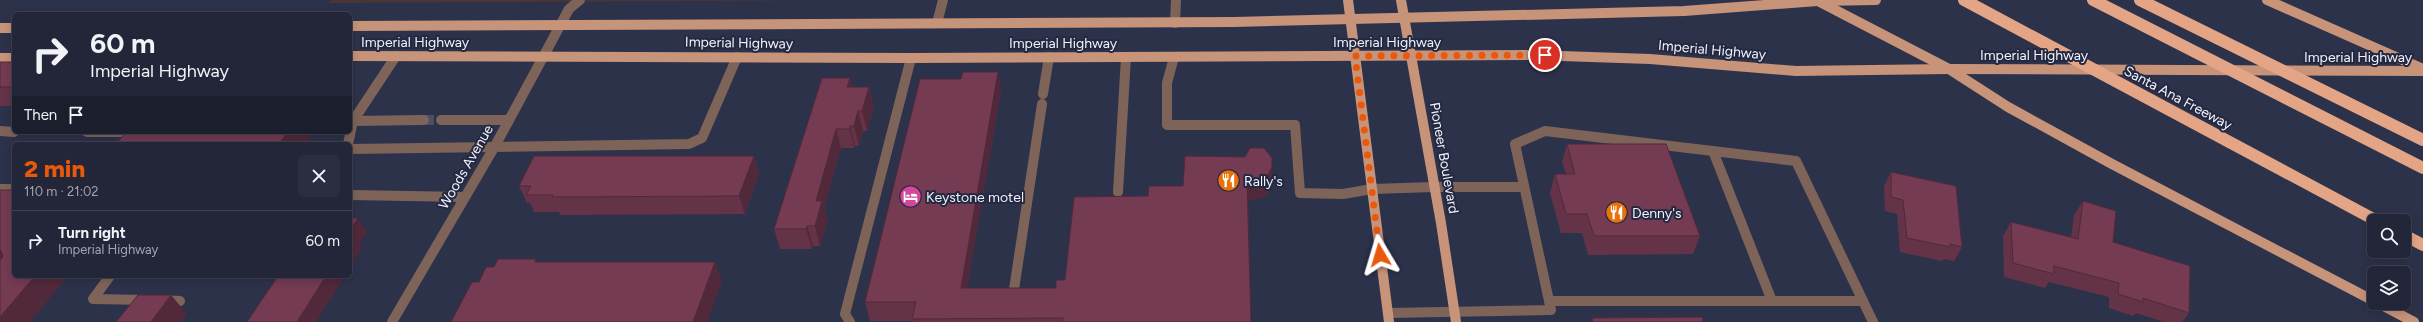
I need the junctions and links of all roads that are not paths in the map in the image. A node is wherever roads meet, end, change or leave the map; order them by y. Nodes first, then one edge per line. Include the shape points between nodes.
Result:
1 (580, 0) edge
2 (943, 0) edge
3 (1176, 0) edge
4 (1348, 0) edge
5 (1401, 0) edge
6 (1817, 0) edge
7 (1876, 0) edge
8 (1964, 0) edge
9 (2092, 0) edge
10 (2140, 0) edge
11 (2267, 0) edge
12 (568, 4) edge
13 (1404, 17) junction
14 (1349, 18) junction
15 (938, 23) junction
16 (1175, 23) junction
17 (561, 24) junction
18 (352, 26) edge
19 (0, 28) edge
20 (12, 28) edge
21 (543, 55) junction
22 (352, 56) edge
23 (396, 56) junction
24 (1355, 56) junction
25 (1411, 56) junction
26 (737, 57) junction
27 (1049, 57) junction
28 (1126, 57) junction
29 (1174, 57) junction
30 (0, 58) edge
31 (12, 58) edge
32 (911, 58) junction
33 (1949, 69) junction
34 (2423, 70) edge
35 (353, 120) junction
36 (424, 120) tunnel mouth
37 (441, 120) tunnel mouth
38 (508, 120) junction
39 (352, 125) edge
40 (0, 132) edge
41 (12, 132) edge
42 (135, 134) edge
43 (2423, 140) edge
44 (129, 142) edge
45 (495, 146) junction
46 (352, 149) edge
47 (1713, 151) junction
48 (2423, 168) edge
49 (1434, 187) junction
50 (1524, 187) junction
51 (0, 189) edge
52 (12, 189) edge
53 (1372, 189) junction
54 (1118, 192) dead end
55 (352, 195) edge
56 (465, 197) junction
57 (2367, 216) edge
58 (2411, 239) edge
59 (2423, 245) edge
60 (109, 278) edge
61 (1013, 296) edge
62 (2367, 297) edge
63 (180, 301) dead end
64 (1549, 301) junction
65 (1772, 301) junction
66 (1863, 301) junction
67 (2391, 310) edge
68 (1388, 317) edge
69 (1455, 317) edge
70 (392, 322) edge
71 (850, 322) edge
72 (1873, 322) edge
73 (2414, 322) edge

1 - 12 street
2 - 15 street
3 - 16 street
4 - 14 main road
5 - 13 main road, Pioneer Boulevard
6 - 7 main road, Imperial Highway
6 - 13 main road, Imperial Highway via 1684,11
6 - 33 main road
8 - 57 highway, Santa Ana Freeway
9 - 48 highway
10 - 43 highway
11 - 34 main road
12 - 17 street, Woods Avenue
13 - 14 main road, Imperial Highway
13 - 25 main road, Pioneer Boulevard
14 - 16 main road, Imperial Highway
14 - 24 main road
15 - 16 main road, Imperial Highway
15 - 17 main road, Imperial Highway
17 - 18 main road, Imperial Highway
17 - 21 street, Woods Avenue
19 - 20 main road
21 - 23 main road, Imperial Highway
21 - 26 main road, Imperial Highway
21 - 38 street, Woods Avenue
22 - 23 main road, Imperial Highway
23 - 35 street
24 - 25 main road, Imperial Highway
24 - 29 main road, Imperial Highway
24 - 53 main road
25 - 33 main road, Imperial Highway via 1596,57 1796,71
25 - 49 main road, Pioneer Boulevard
26 - 32 main road, Imperial Highway
26 - 45 street via 702,138 689,144
27 - 28 main road, Imperial Highway
27 - 32 main road, Imperial Highway
27 - 61 street
28 - 29 main road, Imperial Highway
28 - 54 street
29 - 53 street via 1167,83 1167,125 1295,125 1300,192 1343,194
30 - 31 main road
32 - 71 street via 845,314
33 - 34 main road, Imperial Highway
33 - 62 main road via 2015,111
35 - 36 street
35 - 39 street
37 - 38 street
38 - 45 street, Woods Avenue
40 - 41 street
42 - 44 street
45 - 46 street
45 - 56 street, Woods Avenue
47 - 50 street via 1545,131 1515,144
47 - 65 street
47 - 66 street via 1796,161
49 - 50 street
49 - 53 street
49 - 69 main road, Pioneer Boulevard
50 - 64 street
51 - 52 street
53 - 68 main road
55 - 56 street
56 - 70 street, Woods Avenue
58 - 59 highway
60 - 63 street via 93,299
64 - 65 street
64 - 69 street via 1551,310
65 - 66 street
66 - 72 street
67 - 73 main road
68 - 69 street

